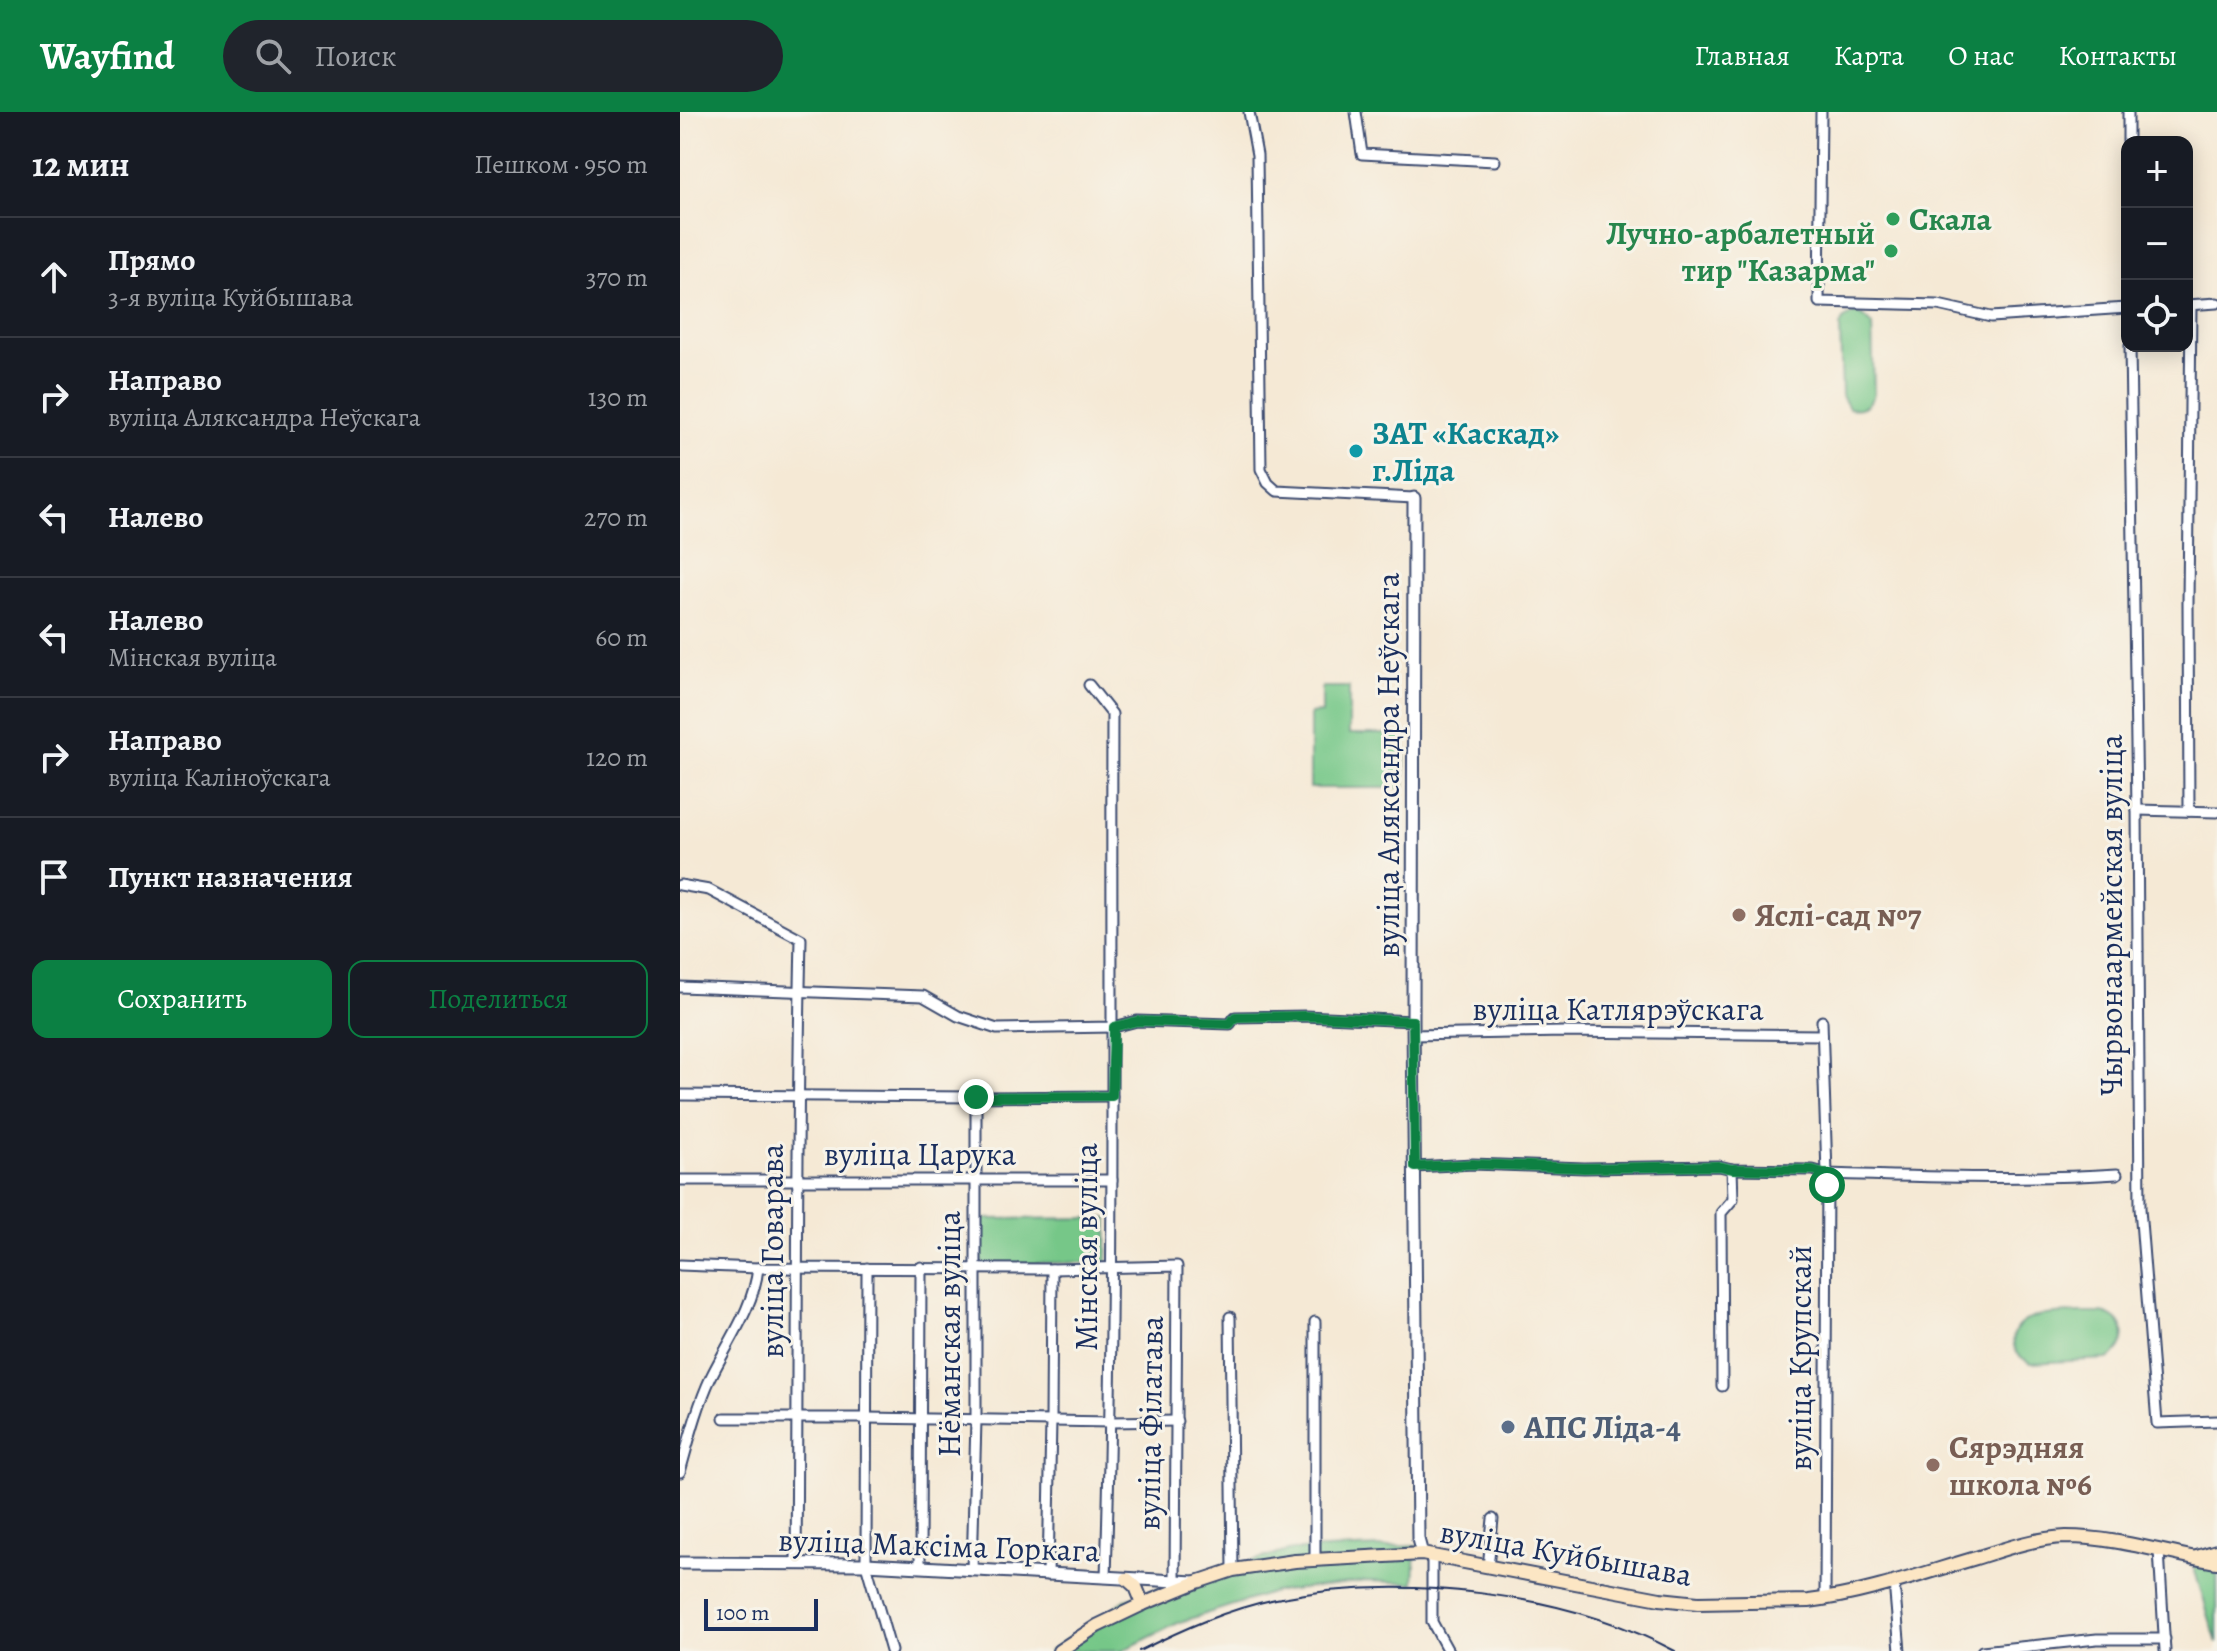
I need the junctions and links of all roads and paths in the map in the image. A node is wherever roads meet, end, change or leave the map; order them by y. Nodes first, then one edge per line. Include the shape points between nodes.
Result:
1 (1249, 112) edge
2 (1356, 112) edge
3 (1821, 112) edge
4 (2128, 112) edge
5 (2128, 136) edge
6 (1495, 161) dead end
7 (2217, 303) edge
8 (2193, 305) edge
9 (2121, 308) edge
10 (2130, 352) edge
11 (2189, 352) edge
12 (1414, 498) joint
13 (1089, 685) dead end
14 (2137, 810) junction
15 (2189, 811) junction
16 (2217, 812) edge
17 (680, 885) edge
18 (680, 987) edge
19 (800, 991) junction
20 (1413, 1021) junction
21 (1822, 1021) dead end
22 (1114, 1027) junction
23 (1413, 1035) junction
24 (1822, 1035) junction
25 (680, 1095) edge
26 (797, 1096) junction
27 (1112, 1096) junction
28 (976, 1097) junction
29 (1415, 1167) junction
30 (1732, 1169) junction
31 (1827, 1174) junction
32 (2117, 1174) dead end
33 (798, 1179) junction
34 (976, 1179) junction
35 (680, 1180) edge
36 (1112, 1180) junction
37 (680, 1265) edge
38 (921, 1267) junction
39 (976, 1267) junction
40 (758, 1268) junction
41 (798, 1268) junction
42 (867, 1268) junction
43 (1112, 1268) junction
44 (1052, 1269) junction
45 (1230, 1317) dead end
46 (1315, 1322) dead end
47 (1722, 1386) dead end
48 (724, 1418) dead end
49 (867, 1418) junction
50 (797, 1419) junction
51 (921, 1419) junction
52 (976, 1420) junction
53 (1051, 1421) junction
54 (1177, 1421) junction
55 (2217, 1421) edge
56 (1111, 1422) junction
57 (680, 1472) edge
58 (1493, 1519) dead end
59 (2159, 1550) junction
60 (2217, 1551) edge
61 (1427, 1555) junction
62 (2194, 1558) junction
63 (1315, 1559) junction
64 (2217, 1562) edge
65 (680, 1563) edge
66 (796, 1563) junction
67 (866, 1564) junction
68 (920, 1567) junction
69 (1488, 1567) junction
70 (1233, 1570) junction
71 (972, 1571) junction
72 (1048, 1575) junction
73 (1106, 1577) junction
74 (1127, 1579) junction
75 (1175, 1581) junction
76 (1197, 1582) junction
77 (1894, 1582) junction
78 (1825, 1599) junction
79 (1143, 1604) junction
80 (2165, 1639) junction
81 (891, 1651) edge
82 (1059, 1651) edge
83 (1448, 1651) edge
84 (1900, 1651) edge
85 (1982, 1651) edge
86 (2165, 1651) edge

1 - 12 street, вуліца Аляксандра Неўскага via 1257,155 1261,469 1277,491
2 - 6 street via 1362,154
3 - 9 street via 1819,302 1938,305 1991,317
4 - 5 street
7 - 8 street
10 - 14 street, Чырвонаармейская вуліца
11 - 15 street
12 - 20 street, вуліца Аляксандра Неўскага
13 - 22 street, Мінская вуліца via 1112,714
14 - 15 street
14 - 55 street, Чырвонаармейская вуліца via 2140,1208 2157,1423
15 - 16 street
17 - 19 street, вуліца Говарава via 709,890 801,939
18 - 19 street
19 - 22 street via 923,996 958,1016 997,1029
19 - 26 street, вуліца Говарава
20 - 22 street via 1235,1017 1230,1024 1137,1021
20 - 23 street, вуліца Аляксандра Неўскага
21 - 24 street, вуліца Крупскай
22 - 27 street, Мінская вуліца
23 - 24 street, вуліца Катлярэўскага
23 - 29 street, вуліца Аляксандра Неўскага
24 - 31 street, вуліца Крупскай
25 - 26 street
26 - 28 street
26 - 33 street, вуліца Говарава
27 - 28 street
27 - 36 street, Мінская вуліца
28 - 34 street, Нёманская вуліца
29 - 30 street
29 - 61 street, вуліца Аляксандра Неўскага via 1418,1539
30 - 31 street
30 - 47 street via 1733,1199 1721,1213
31 - 32 street
31 - 78 street, вуліца Крупскай
33 - 34 street, вуліца Царука
33 - 35 street, вуліца Царука
33 - 41 street, вуліца Говарава
34 - 36 street, вуліца Царука
34 - 39 street, Нёманская вуліца
36 - 43 street, Мінская вуліца
37 - 40 street
38 - 39 street
38 - 42 street
38 - 51 street
39 - 44 street
39 - 52 street, Нёманская вуліца
40 - 41 street
40 - 57 street via 748,1304 710,1379
41 - 42 street
41 - 50 street, вуліца Говарава
42 - 49 street
43 - 44 street
43 - 54 street, вуліца Філатава via 1177,1266
43 - 56 street, Мінская вуліца
44 - 53 street
45 - 70 street
46 - 63 street
48 - 50 street
49 - 50 street
49 - 51 street
49 - 67 street
50 - 66 street, вуліца Говарава
51 - 52 street
51 - 68 street
52 - 53 street
52 - 71 street, Нёманская вуліца
53 - 56 street
53 - 72 street
54 - 56 street
54 - 75 street, вуліца Філатава
56 - 73 street, Мінская вуліца
58 - 69 street
59 - 62 main road, вуліца Куйбышава
59 - 77 main road, вуліца Куйбышава via 2085,1538 2045,1539
59 - 80 street
60 - 62 main road
61 - 63 main road, вуліца Куйбышава
61 - 69 main road, вуліца Куйбышава
61 - 83 street, вуліца Аляксандра Неўскага via 1432,1622
62 - 64 main road, вуліца Куйбышава
63 - 70 main road, вуліца Куйбышава
65 - 66 street, вуліца Максіма Горкага
66 - 67 street, вуліца Максіма Горкага
67 - 68 street, вуліца Максіма Горкага
67 - 81 street
68 - 71 street, вуліца Максіма Горкага
69 - 78 main road, вуліца Куйбышава via 1698,1603
70 - 76 main road, вуліца Куйбышава
71 - 72 street, вуліца Максіма Горкага
72 - 73 street, вуліца Максіма Горкага
73 - 74 street, вуліца Максіма Горкага
74 - 75 street, вуліца Максіма Горкага
74 - 79 main road
75 - 76 street, вуліца Максіма Горкага
76 - 79 main road, вуліца Куйбышава
77 - 78 main road, вуліца Куйбышава
77 - 84 street
79 - 82 main road, вуліца Куйбышава
80 - 85 street via 2097,1639
80 - 86 street

